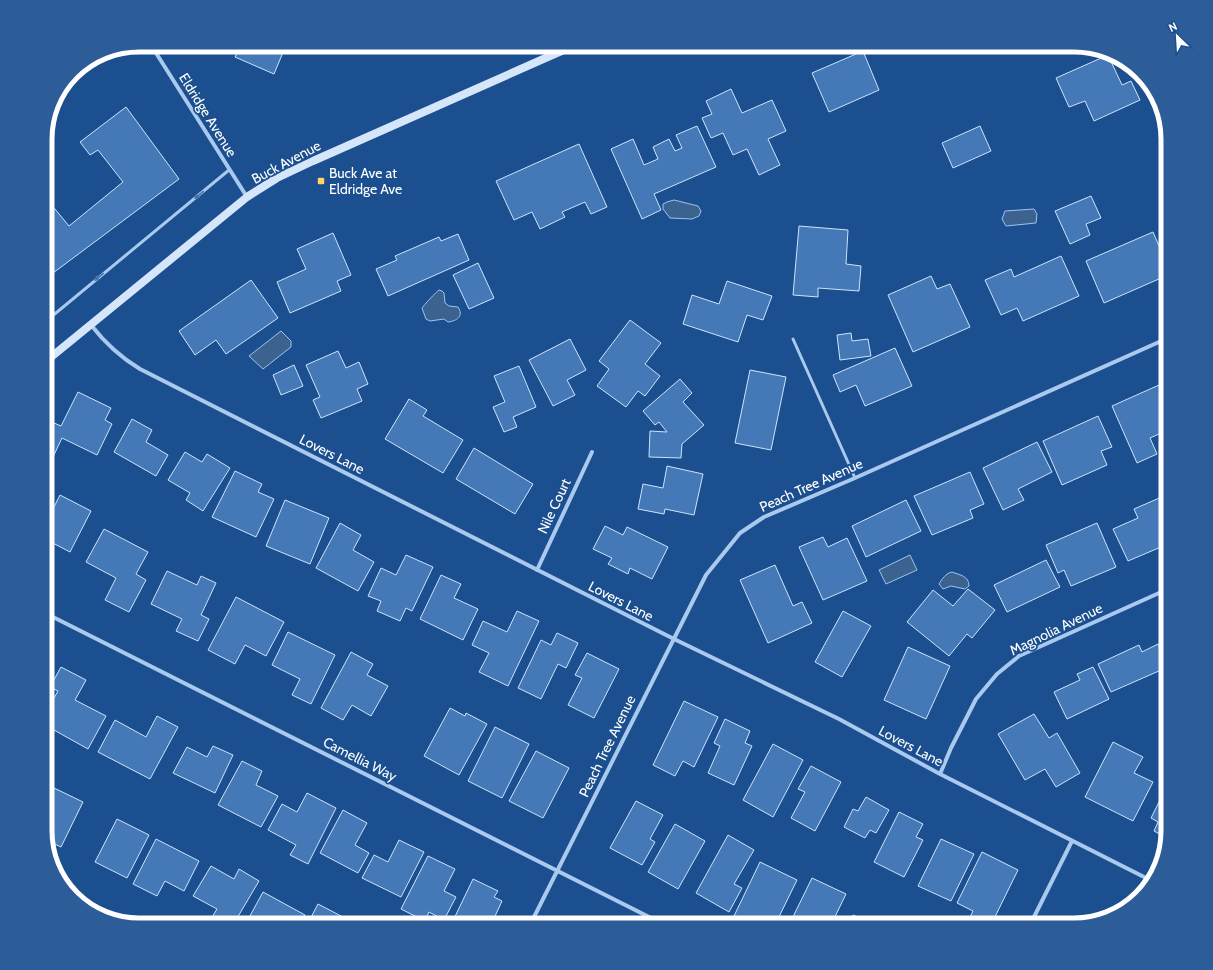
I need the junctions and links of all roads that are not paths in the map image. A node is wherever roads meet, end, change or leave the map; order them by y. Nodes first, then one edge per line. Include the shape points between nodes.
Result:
1 (155, 52) edge
2 (559, 52) edge
3 (229, 170) junction
4 (247, 197) junction
5 (52, 316) edge
6 (90, 325) junction
7 (793, 339) dead end
8 (1161, 341) edge
9 (52, 356) edge
10 (592, 452) dead end
11 (855, 478) junction
12 (537, 570) junction
13 (1161, 592) edge
14 (52, 617) edge
15 (674, 640) junction
16 (940, 774) junction
17 (1072, 841) junction
18 (558, 871) junction
19 (1147, 878) edge
20 (534, 918) edge
21 (651, 918) edge
22 (1034, 918) edge

1 - 3 street, Eldridge Avenue
2 - 4 street, Buck Avenue via 313,161 277,178
3 - 4 street, Eldridge Avenue
3 -> 5 lane
4 - 6 street, Buck Avenue
6 - 9 street, Buck Avenue
6 - 12 street, Lovers Lane via 114,351 140,369
7 - 11 lane
8 - 11 street, Peach Tree Avenue
10 - 12 street, Nile Court
11 - 15 street, Peach Tree Avenue via 764,517 740,533 706,575
12 - 15 street, Lovers Lane
13 - 16 street, Magnolia Avenue via 1019,656 997,674 976,700
14 - 18 street, Camellia Way
15 - 16 street, Lovers Lane via 839,719
15 - 18 street, Peach Tree Avenue
16 - 17 street, Lovers Lane
17 - 19 street, Lovers Lane
17 - 22 street
18 - 20 street, Peach Tree Avenue
18 - 21 street, Camellia Way

